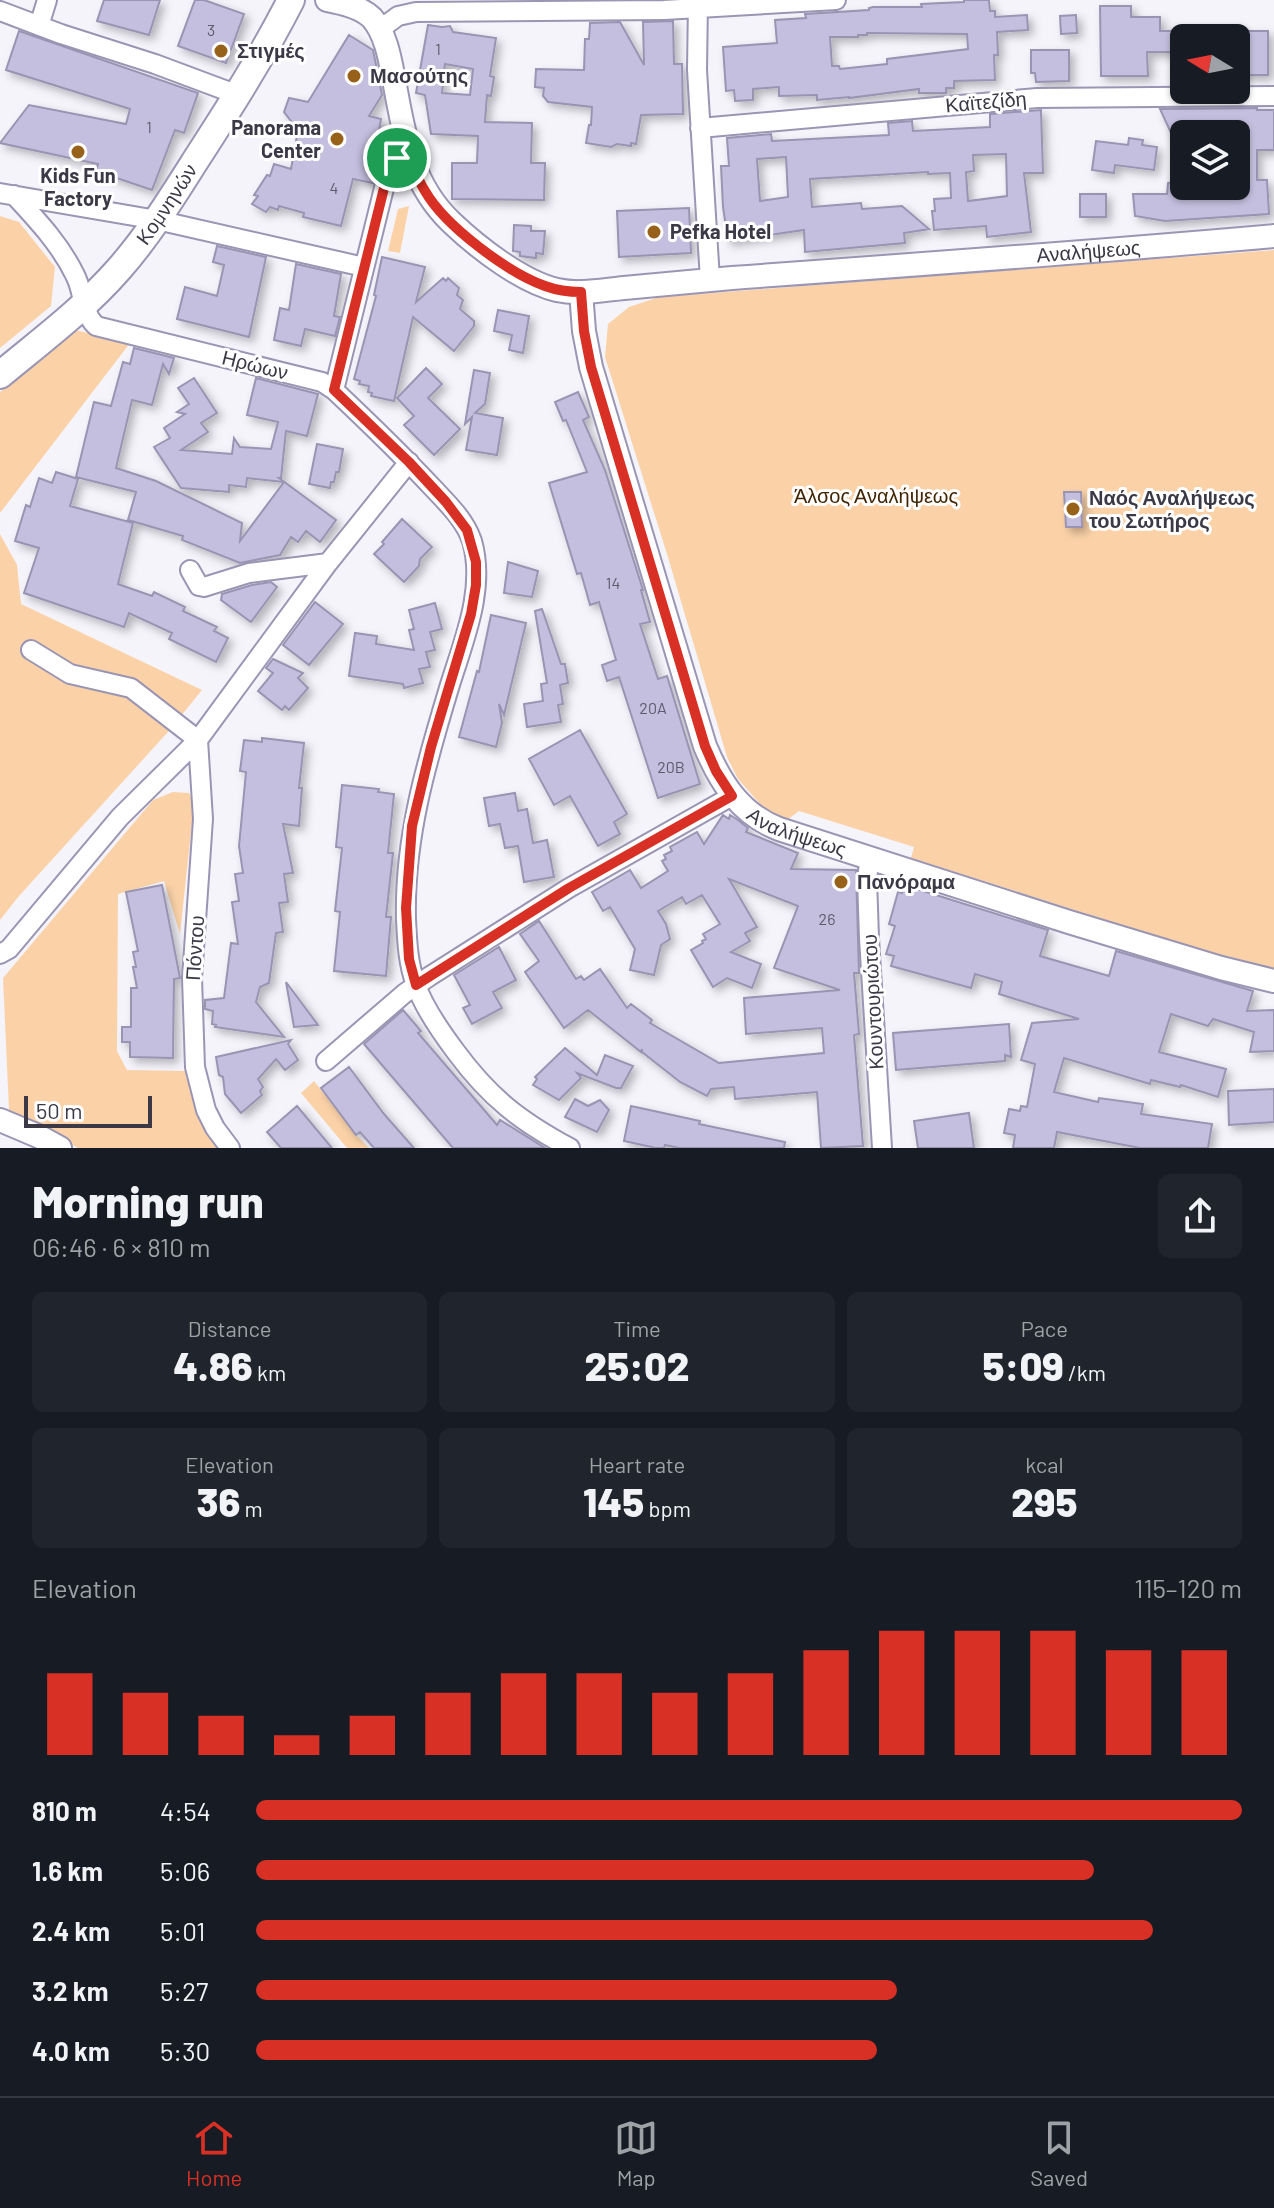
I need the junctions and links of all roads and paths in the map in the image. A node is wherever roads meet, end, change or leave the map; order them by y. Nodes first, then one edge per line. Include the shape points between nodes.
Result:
1 (47, 0) edge
2 (291, 0) edge
3 (327, 0) edge
4 (836, 0) edge
5 (697, 4) edge
6 (0, 11) edge
7 (39, 26) junction
8 (379, 30) junction
9 (238, 95) junction
10 (1274, 96) edge
11 (700, 128) junction
12 (408, 145) junction
13 (7, 194) edge
14 (157, 220) junction
15 (1274, 236) edge
16 (364, 267) junction
17 (710, 280) junction
18 (581, 292) junction
19 (84, 306) junction
20 (0, 375) edge
21 (334, 390) junction
22 (409, 462) junction
23 (328, 563) junction
24 (190, 570) dead end
25 (31, 650) dead end
26 (198, 740) junction
27 (732, 796) junction
28 (870, 857) junction
29 (0, 954) edge
30 (1274, 981) edge
31 (416, 985) junction
32 (326, 1061) dead end
33 (0, 1120) edge
34 (60, 1148) edge
35 (230, 1148) edge
36 (570, 1148) edge
37 (882, 1148) edge

1 - 7 street
2 - 9 main road, Κομνηνών
3 - 8 street via 367,14
4 - 5 street
5 - 8 street via 664,10 416,12 398,16
5 - 11 street
6 - 7 street
7 - 9 street
8 - 12 street
9 - 14 main road, Κομνηνών
10 - 11 street, Καϊτεζίδη via 1058,96
11 - 17 street
12 - 16 street via 387,176
12 - 18 street via 424,190 465,234 540,284
13 - 14 street
13 - 19 street via 49,233 76,276
14 - 16 street
14 - 19 main road, Κομνηνών
15 - 17 street, Αναλήψεως
16 - 21 street
17 - 18 street, Αναλήψεως
18 - 27 street, Αναλήψεως via 587,349 626,489 705,746
19 - 20 main road, Κομνηνών
19 - 21 street, Ηρώων via 96,326 310,378
21 - 22 street, Ηρώων
22 - 23 street
22 - 31 street, Ηρώων via 466,527 477,570 471,614 412,826 406,908
23 - 24 street via 249,573 204,587
23 - 26 street
25 - 26 street via 70,674 131,688
26 - 29 street via 120,817
26 - 35 street, Πόντου via 203,819 192,978 195,1067 206,1110
27 - 28 street, Αναλήψεως via 772,826
27 - 31 street via 569,888
28 - 30 street, Αναλήψεως
28 - 37 street, Κουντουριώτου via 869,938
31 - 32 street
31 - 36 street, Ηρώων via 448,1042 489,1092
33 - 34 street

